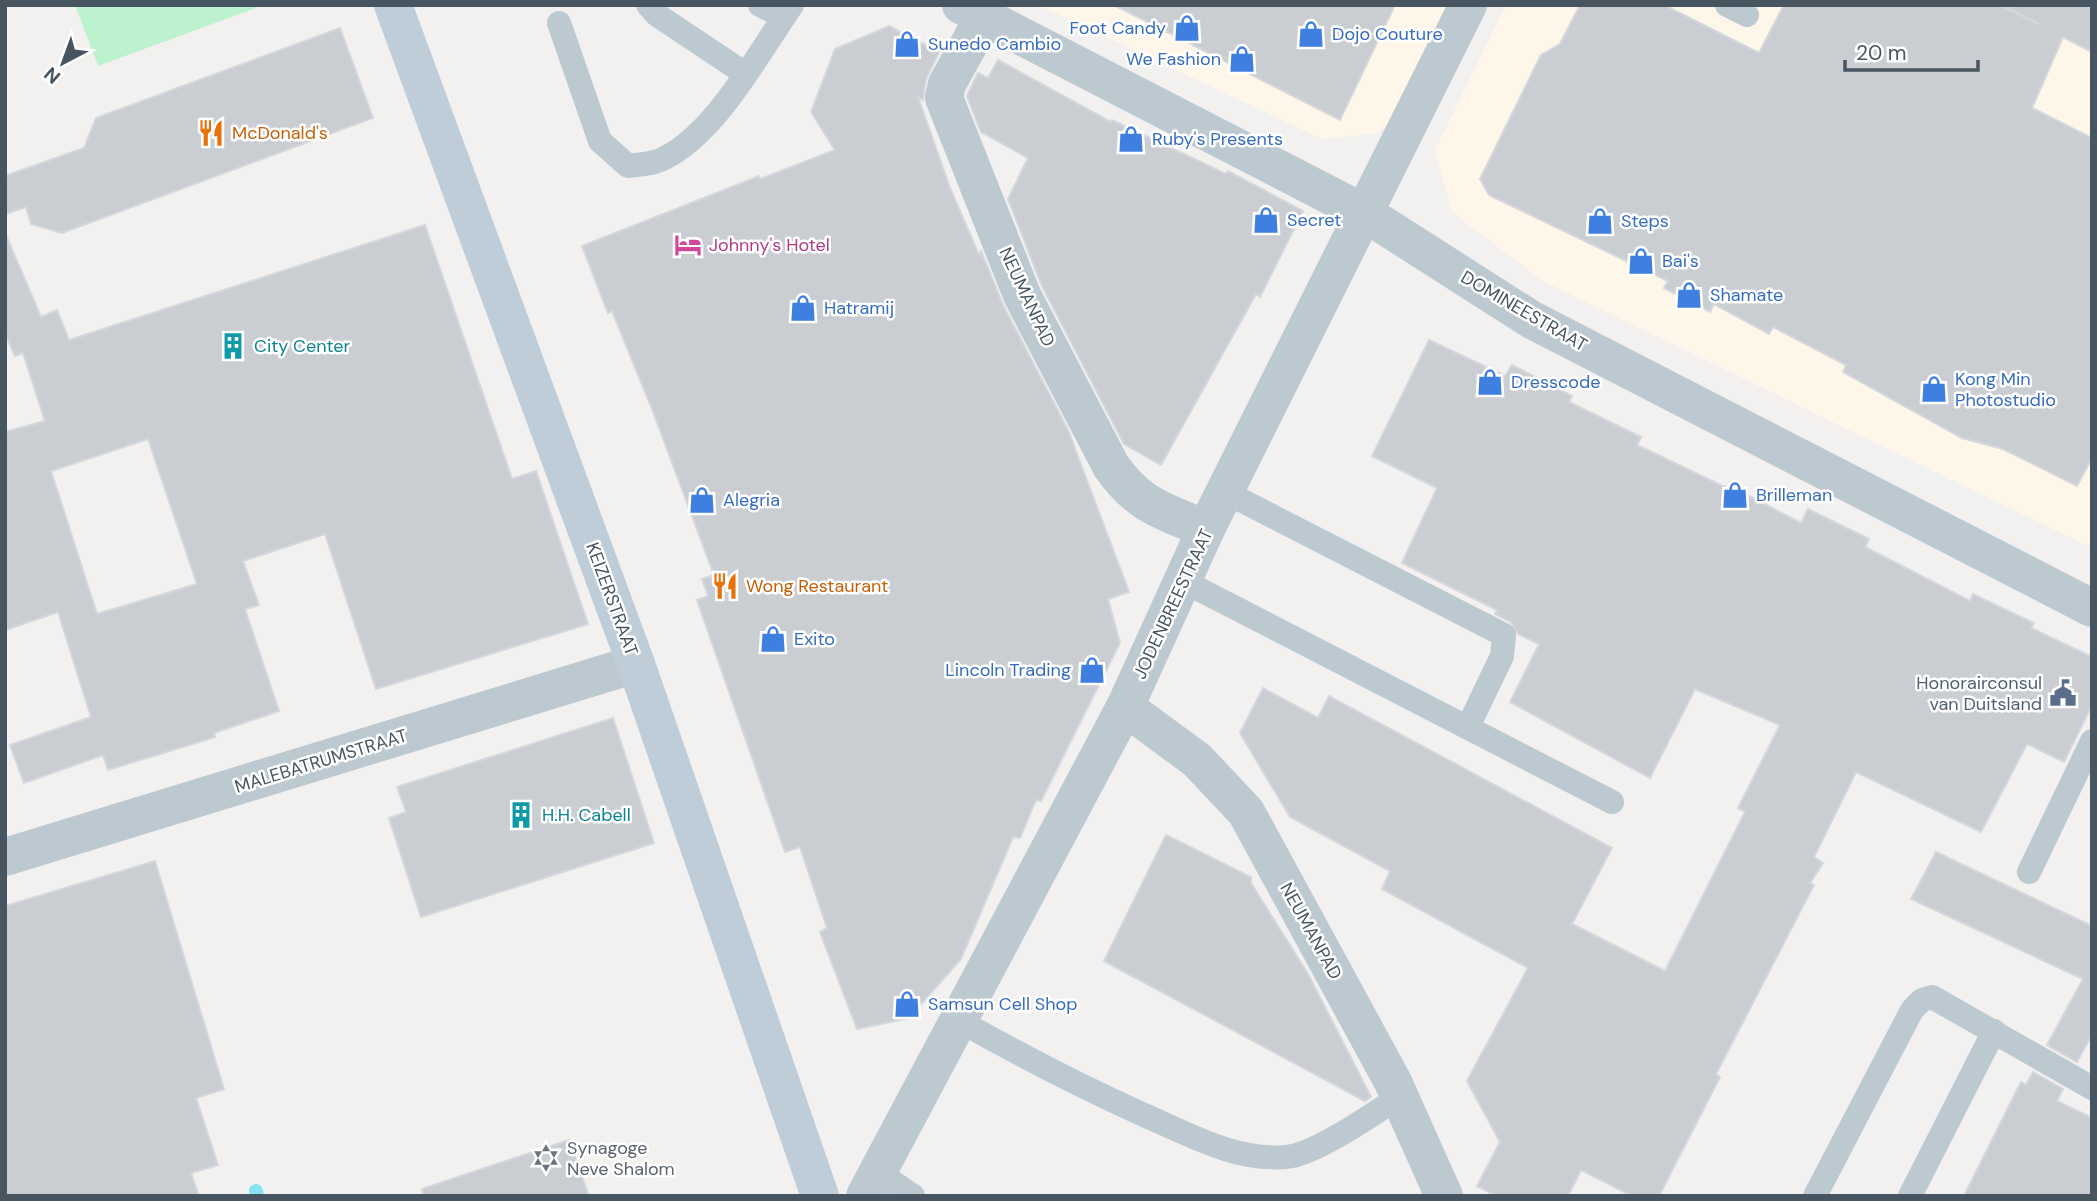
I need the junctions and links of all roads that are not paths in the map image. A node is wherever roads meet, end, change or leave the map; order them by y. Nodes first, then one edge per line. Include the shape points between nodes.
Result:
1 (393, 5) edge
2 (648, 5) edge
3 (760, 5) edge
4 (1468, 5) edge
5 (788, 11) edge
6 (972, 11) edge
7 (559, 23) dead end
8 (744, 73) junction
9 (1366, 215) junction
10 (1225, 492) junction
11 (1206, 529) junction
12 (1183, 581) junction
13 (2092, 608) edge
14 (636, 664) junction
15 (1125, 707) junction
16 (1468, 727) junction
17 (2092, 741) edge
18 (1612, 802) dead end
19 (5, 857) edge
20 (2029, 872) dead end
21 (958, 1020) junction
22 (1994, 1031) junction
23 (2092, 1088) edge
24 (1399, 1097) junction
25 (872, 1184) edge
26 (820, 1196) edge
27 (913, 1196) edge
28 (1444, 1196) edge
29 (1815, 1196) edge
30 (1910, 1196) edge

1 - 14 main road, KEIZERSTRAAT
2 - 8 lane
3 - 5 lane
4 - 9 street, JODENBREESTRAAT
5 - 8 lane
6 - 9 street, DOMINEESTRAAT
6 - 11 street, NEUMANPAD via 944,99 1022,295 1111,466 1127,488 1148,505
7 - 8 lane via 600,141 628,166 656,161 691,141 711,122
9 - 10 street, JODENBREESTRAAT
9 - 13 street, DOMINEESTRAAT via 1532,320
10 - 11 street, JODENBREESTRAAT
10 - 16 lane via 1504,635 1502,656
11 - 12 street, JODENBREESTRAAT
12 - 15 street, JODENBREESTRAAT
12 - 16 lane
14 - 19 street, MALEBATRUMSTRAAT
14 - 26 main road, KEIZERSTRAAT
15 - 21 street, JODENBREESTRAAT
15 - 24 street, NEUMANPAD via 1197,760 1246,812
16 - 18 lane
17 - 20 lane
21 - 24 lane via 1053,1074 1209,1144 1247,1156 1289,1157 1328,1141
21 - 25 street, JODENBREESTRAAT
22 - 23 lane
22 - 29 lane via 1932,997 1922,1000 1912,1010
22 - 30 lane
24 - 28 street, NEUMANPAD
25 - 27 lane

